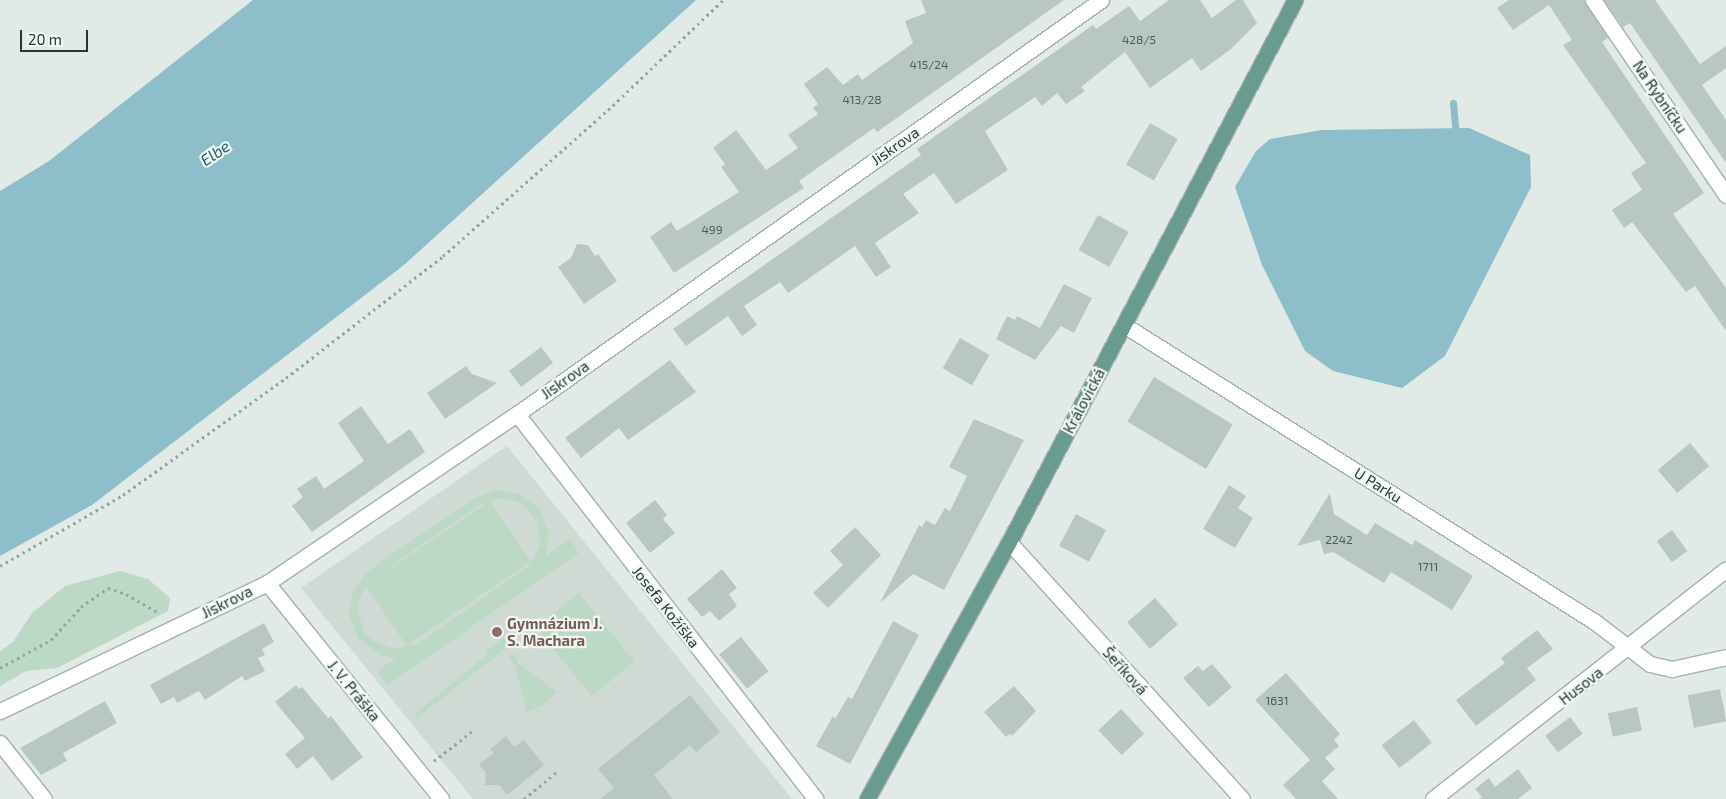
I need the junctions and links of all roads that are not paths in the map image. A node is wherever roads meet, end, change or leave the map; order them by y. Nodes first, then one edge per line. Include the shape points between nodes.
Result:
1 (1100, 0) edge
2 (1294, 0) edge
3 (1593, 0) edge
4 (1726, 195) edge
5 (1124, 325) junction
6 (517, 414) junction
7 (1009, 542) junction
8 (1726, 570) edge
9 (267, 583) junction
10 (1630, 648) junction
11 (1726, 657) edge
12 (0, 711) edge
13 (0, 743) edge
14 (1440, 797) edge
15 (44, 799) edge
16 (442, 799) edge
17 (816, 799) edge
18 (867, 799) edge
19 (1242, 799) edge

1 - 6 street, Jiskrova
2 - 5 main road, Královická
3 - 4 street, Na Rybníčku
5 - 7 main road, Královická
5 - 10 street, U Parku
6 - 9 street, Jiskrova
6 - 17 street, Josefa Kožíška
7 - 18 main road, Královická
7 - 19 street, Šeříková
8 - 10 street, Husova
9 - 12 street, Jiskrova
9 - 16 street, J. V. Práška
10 - 11 street, U Parku via 1650,664 1672,669
10 - 14 street, Husova
13 - 15 street

